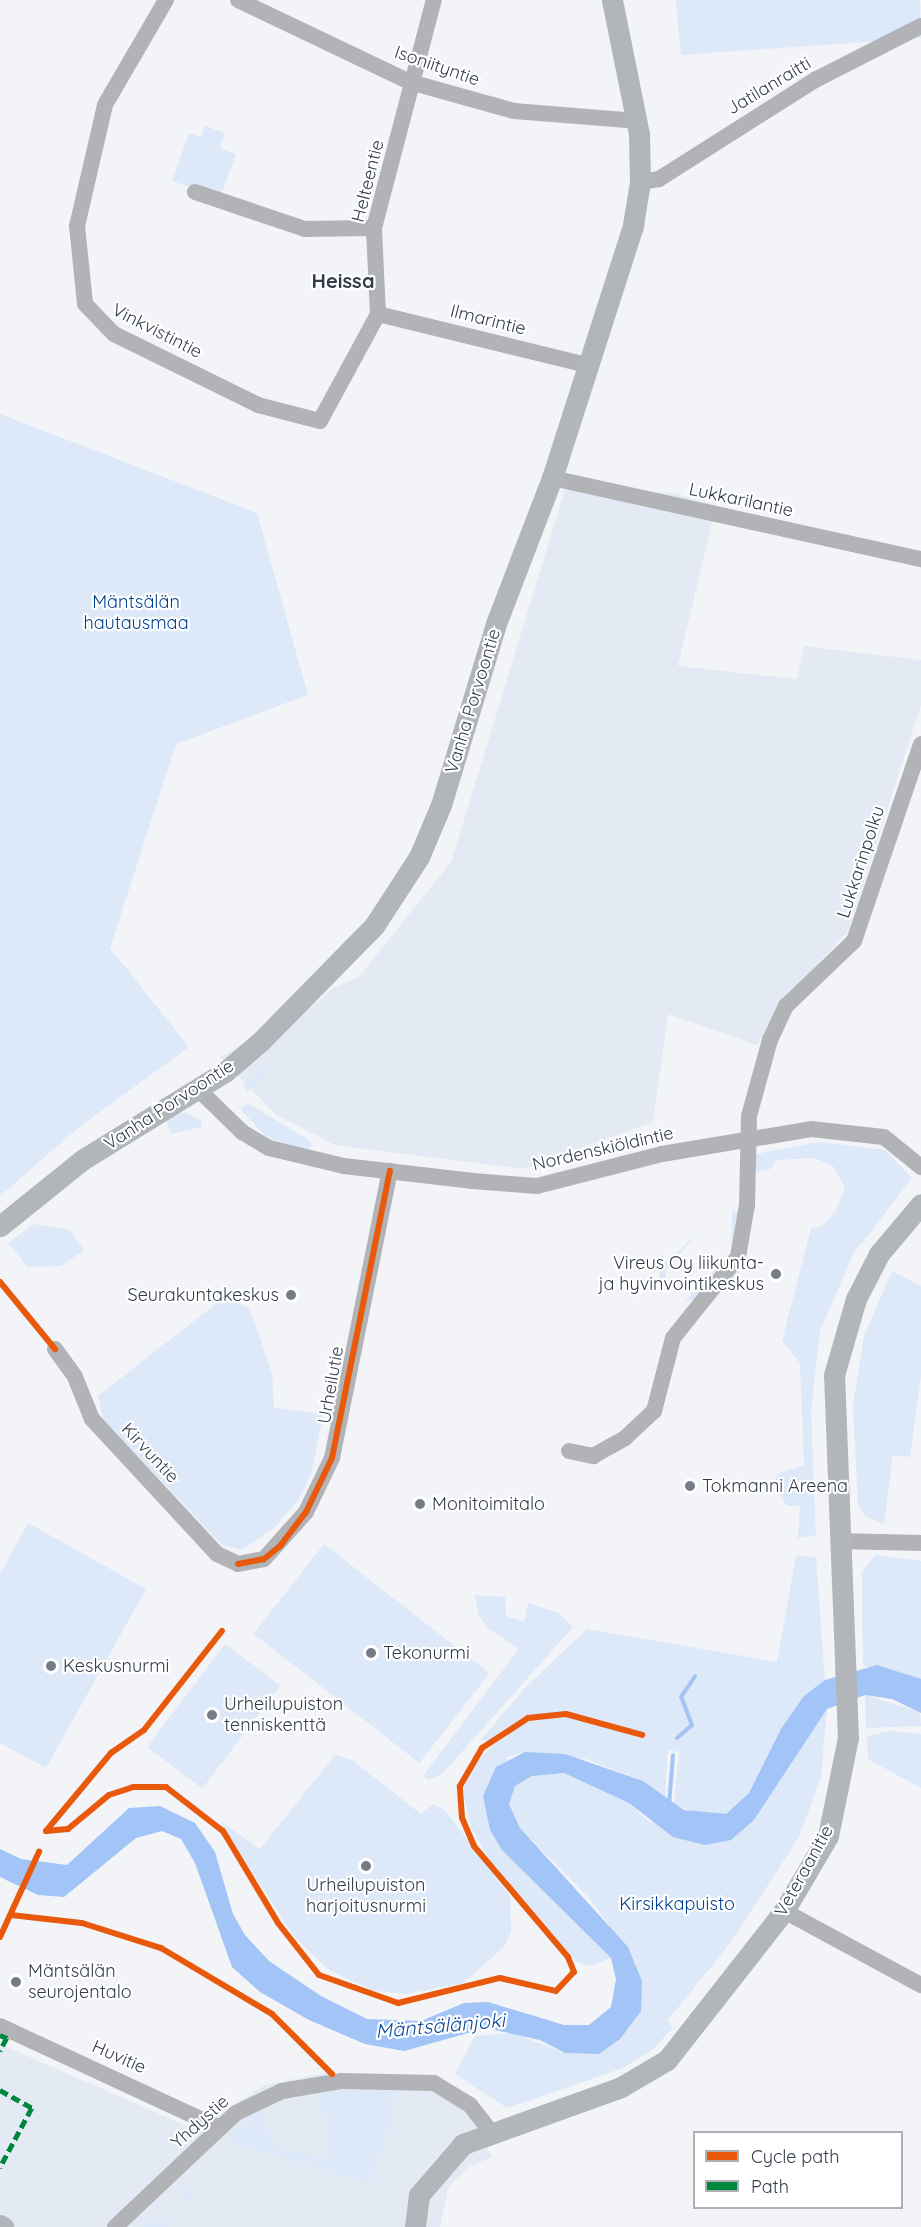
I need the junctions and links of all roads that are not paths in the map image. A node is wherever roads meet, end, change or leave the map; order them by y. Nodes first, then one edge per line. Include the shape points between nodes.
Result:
1 (166, 0) edge
2 (238, 0) edge
3 (434, 0) edge
4 (612, 0) edge
5 (921, 26) edge
6 (410, 82) junction
7 (638, 121) junction
8 (640, 182) junction
9 (195, 192) dead end
10 (374, 228) junction
11 (378, 314) junction
12 (588, 365) junction
13 (552, 478) junction
14 (921, 560) edge
15 (921, 744) edge
16 (198, 1089) junction
17 (747, 1139) junction
18 (921, 1167) edge
19 (390, 1171) junction
20 (921, 1204) edge
21 (0, 1226) edge
22 (55, 1349) dead end
23 (569, 1451) dead end
24 (839, 1541) junction
25 (921, 1543) edge
26 (238, 1564) joint
27 (784, 1911) junction
28 (921, 1985) edge
29 (0, 2026) edge
30 (218, 2127) junction
31 (491, 2132) junction
32 (116, 2227) edge
33 (415, 2227) edge

1 - 11 street, Vinkvistintie via 105,105 77,226 85,304 114,334 258,405 320,421
2 - 6 street, Isoniityntie
3 - 6 street, Helteentie
4 - 7 main road, Vanha Porvoontie
5 - 8 street, Jatilanraitti via 815,80 659,179
6 - 7 street, Isoniityntie via 514,111
6 - 10 street, Helteentie
7 - 8 main road, Vanha Porvoontie
8 - 12 main road, Vanha Porvoontie via 633,225
9 - 10 street via 305,229
10 - 11 street, Helteentie
11 - 12 street, Ilmarintie
12 - 13 main road, Vanha Porvoontie
13 - 14 street, Lukkarilantie
13 - 16 main road, Vanha Porvoontie via 497,621 441,805 409,876 346,957 261,1041
15 - 17 street, Lukkarinpolku via 854,941 786,1006 776,1023 754,1094
16 - 19 street, Nordenskiöldintie via 242,1132 269,1148
16 - 21 main road, Vanha Porvoontie via 82,1160
17 - 18 street, Nordenskiöldintie via 811,1129 865,1132 901,1147
17 - 19 street, Nordenskiöldintie via 537,1186
17 - 23 street, Lukkarinpolku via 747,1205 738,1257 673,1338 654,1411 625,1438 593,1456
19 - 26 street, Urheilutie via 332,1458 306,1512 280,1546 264,1559
20 - 24 main road, Veteraanitie via 879,1254 856,1299 834,1375
22 - 26 street, Kirvuntie via 75,1377 93,1419 217,1554
24 - 25 street
24 - 27 main road, Veteraanitie via 847,1757 836,1811
27 - 28 street
27 - 31 main road, Veteraanitie via 667,2061 621,2087
29 - 30 street, Huvitie
30 - 31 street, Yhdystie via 258,2099 282,2091 342,2081 417,2081 451,2090
30 - 32 street, Yhdystie
31 - 33 main road, Veteraanitie via 454,2151 427,2183

